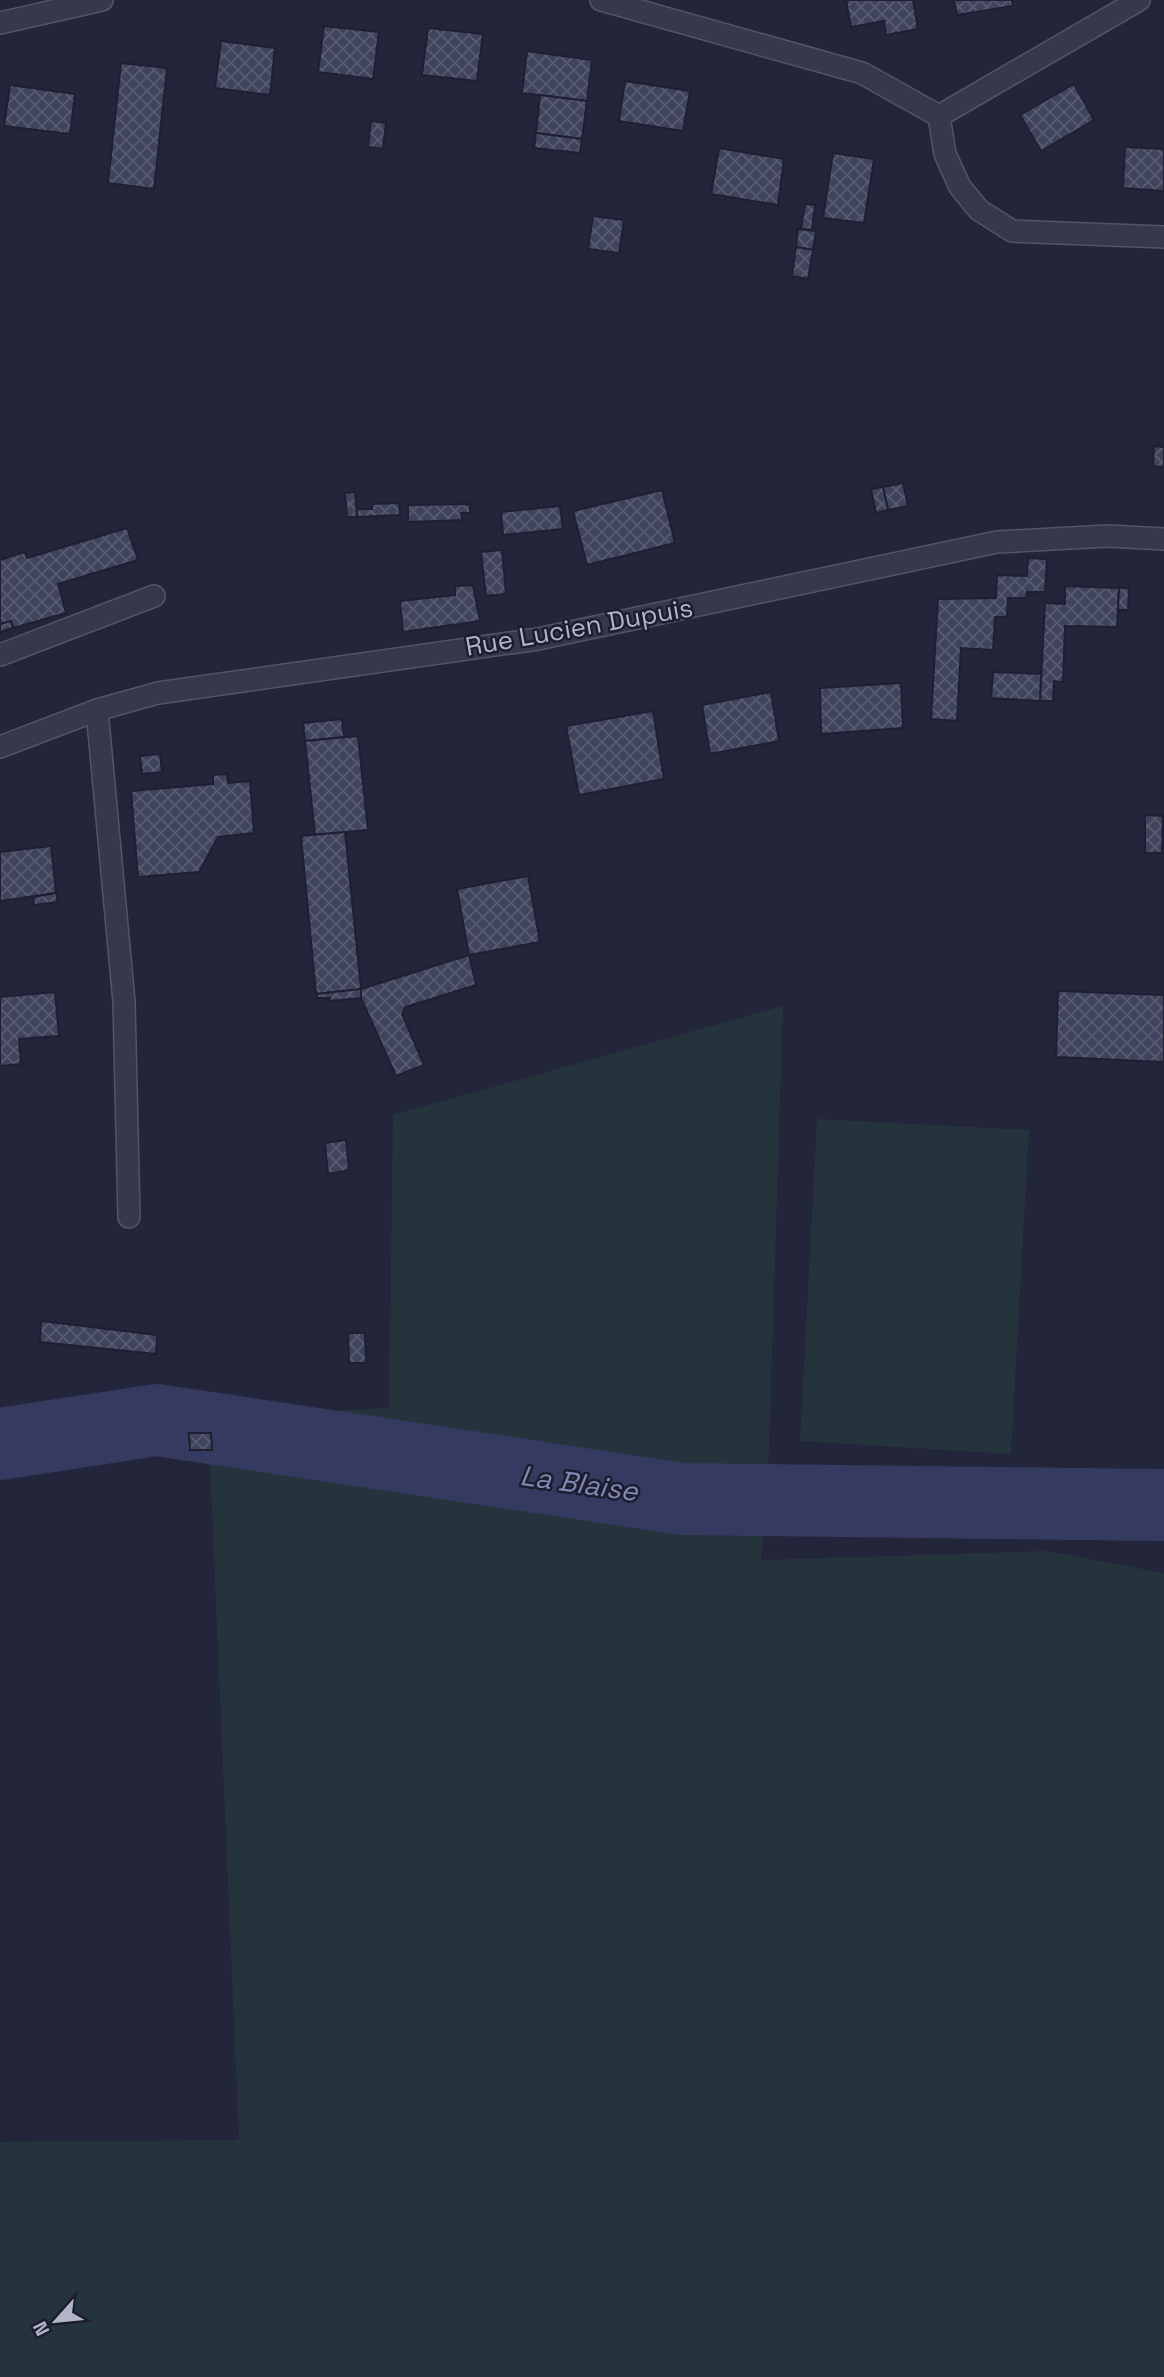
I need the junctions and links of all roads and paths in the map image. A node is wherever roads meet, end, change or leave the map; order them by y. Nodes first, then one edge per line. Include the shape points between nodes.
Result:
1 (102, 0) edge
2 (601, 0) edge
3 (1139, 0) edge
4 (0, 23) edge
5 (939, 116) junction
6 (1164, 237) edge
7 (1164, 539) edge
8 (154, 596) dead end
9 (0, 655) edge
10 (97, 710) junction
11 (0, 747) edge
12 (129, 1217) dead end

1 - 4 street
2 - 5 street via 862,73
3 - 5 street
5 - 6 street via 945,154 960,187 979,210 1012,231
7 - 10 street, Rue Lucien Dupuis via 1108,536 997,542 538,639 158,693
8 - 9 street
10 - 11 street, Rue Lucien Dupuis
10 - 12 street via 124,1002

